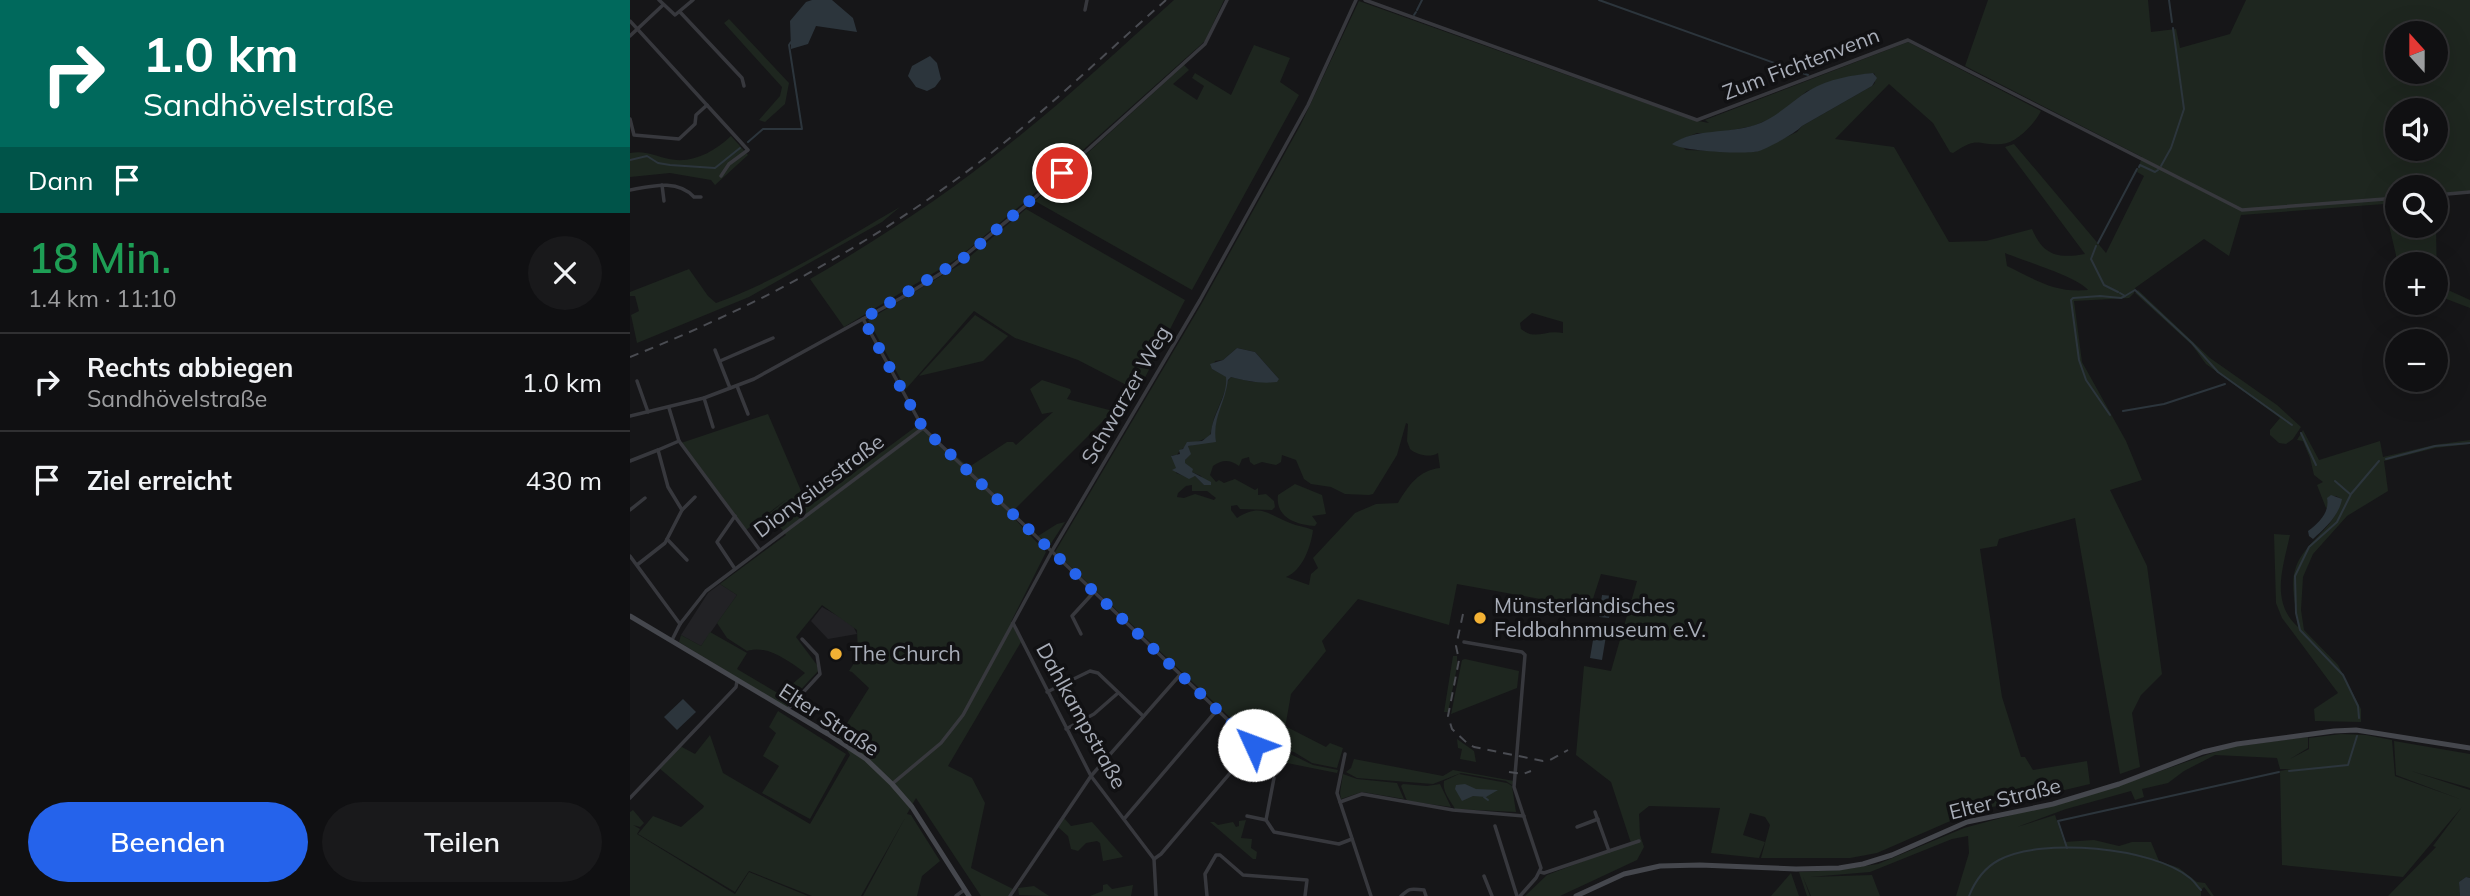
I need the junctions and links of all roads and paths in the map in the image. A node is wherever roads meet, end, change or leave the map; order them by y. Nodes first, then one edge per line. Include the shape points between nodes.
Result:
1 (659, 0) edge
2 (693, 0) edge
3 (1087, 0) edge
4 (1227, 0) edge
5 (1356, 0) edge
6 (1364, 0) edge
7 (663, 5) junction
8 (1085, 10) dead end
9 (680, 12) junction
10 (630, 21) edge
11 (637, 29) junction
12 (630, 36) edge
13 (744, 86) dead end
14 (707, 105) junction
15 (630, 119) edge
16 (721, 176) dead end
17 (662, 185) junction
18 (630, 190) edge
19 (2470, 192) edge
20 (2448, 194) edge
21 (701, 197) dead end
22 (2385, 199) edge
23 (664, 201) dead end
24 (863, 319) junction
25 (773, 338) dead end
26 (715, 350) dead end
27 (720, 361) junction
28 (637, 381) dead end
29 (737, 386) junction
30 (730, 388) junction
31 (704, 398) junction
32 (669, 408) junction
33 (648, 412) junction
34 (748, 414) dead end
35 (630, 416) edge
36 (713, 427) dead end
37 (923, 428) junction
38 (679, 441) junction
39 (657, 450) junction
40 (630, 461) edge
41 (695, 497) dead end
42 (645, 498) dead end
43 (630, 510) edge
44 (682, 510) junction
45 (735, 516) junction
46 (667, 539) junction
47 (760, 549) junction
48 (1052, 551) junction
49 (630, 556) edge
50 (687, 560) dead end
51 (636, 565) junction
52 (735, 569) junction
53 (1094, 592) junction
54 (630, 617) edge
55 (1013, 623) junction
56 (680, 624) junction
57 (1081, 635) dead end
58 (802, 639) dead end
59 (671, 642) junction
60 (1464, 642) dead end
61 (1179, 675) junction
62 (737, 681) junction
63 (1047, 692) junction
64 (1118, 692) junction
65 (787, 710) junction
66 (1217, 710) junction
67 (1143, 716) junction
68 (1066, 729) junction
69 (2470, 748) edge
70 (1345, 754) dead end
71 (1091, 776) junction
72 (1274, 778) dead end
73 (892, 784) junction
74 (630, 798) edge
75 (1340, 802) junction
76 (1595, 812) dead end
77 (1247, 816) dead end
78 (1524, 816) junction
79 (1124, 819) junction
80 (1266, 820) junction
81 (1598, 820) junction
82 (1495, 826) dead end
83 (1577, 827) dead end
84 (1352, 839) junction
85 (1639, 841) dead end
86 (1609, 851) junction
87 (1154, 859) junction
88 (1540, 872) junction
89 (1484, 876) dead end
90 (964, 890) junction
91 (956, 896) edge
92 (969, 896) edge
93 (1010, 896) edge
94 (1156, 896) edge
95 (1207, 896) edge
96 (1305, 896) edge
97 (1371, 896) edge
98 (1401, 896) edge
99 (1426, 896) edge
100 (1492, 896) edge
101 (1519, 896) edge
102 (1576, 896) edge

1 - 7 street
2 - 9 street
3 - 8 street
4 - 24 street via 1205,44 1030,202 951,267
5 - 48 street, Schwarzer Weg via 1308,104 1200,300
6 - 22 street, Zum Fichtenvenn via 1697,120 1908,40 2242,210
7 - 9 street via 673,14
7 - 11 street
9 - 13 street via 742,78
10 - 11 street
11 - 12 street
11 - 14 street
14 - 15 street via 679,139 634,135
14 - 16 street via 748,150
17 - 18 street
17 - 21 street
17 - 23 street
19 - 20 street
24 - 29 street
24 - 37 street
25 - 27 street
26 - 27 street
27 - 30 street
28 - 33 street
29 - 30 street
29 - 34 street
30 - 31 street
31 - 32 street
31 - 36 street
32 - 33 street
32 - 38 street
33 - 35 street
37 - 47 street, Dionysiusstraße
37 - 48 street
38 - 39 street
38 - 45 street
39 - 40 street
39 - 44 street via 668,487
41 - 44 street
42 - 43 street
44 - 46 street
45 - 47 street
45 - 52 street, Dionysiusstraße via 717,542
46 - 50 street
46 - 51 street
47 - 52 street, Dionysiusstraße
48 - 53 street
48 - 55 street, Schwarzer Weg
49 - 51 street
51 - 56 street
52 - 56 street, Dionysiusstraße via 706,591
53 - 57 street via 1072,616
53 - 61 street
54 - 59 main road, Elter Straße
55 - 63 street, Dahlkampstraße
55 - 73 street, Schwarzer Weg via 963,715 941,743
56 - 59 street, Dionysiusstraße
58 - 65 street via 817,655 820,674
59 - 62 main road, Elter Straße
60 - 78 street via 1525,655 1514,787
61 - 66 street
61 - 67 street
62 - 65 main road, Elter Straße
62 - 74 street
63 - 64 street via 1090,671
63 - 68 street, Dahlkampstraße
64 - 67 street
64 - 68 street
65 - 73 main road, Elter Straße via 866,759
66 - 79 street
66 - 87 street via 1254,745
67 - 71 street
68 - 71 street, Dahlkampstraße
69 - 102 main road, Elter Straße via 2360,731 2220,747 2053,804 1967,822 1863,864 1807,869 1660,866 1624,874
70 - 75 street via 1337,793
71 - 79 street, Dahlkampstraße
71 - 93 street
72 - 80 street
73 - 90 main road, Elter Straße via 926,827
75 - 78 street via 1362,794 1453,810
75 - 84 street
76 - 81 street
77 - 80 street
78 - 88 street
79 - 87 street, Dahlkampstraße
80 - 84 street via 1274,832 1339,844
81 - 83 street
81 - 86 street
82 - 101 street
84 - 97 street
85 - 86 street
86 - 88 street
87 - 94 street
88 - 101 street
89 - 100 street
90 - 91 street
90 - 92 main road, Elter Straße
95 - 96 street via 1205,874 1220,855 1243,875 1307,880
98 - 99 street via 1414,888 1424,890

